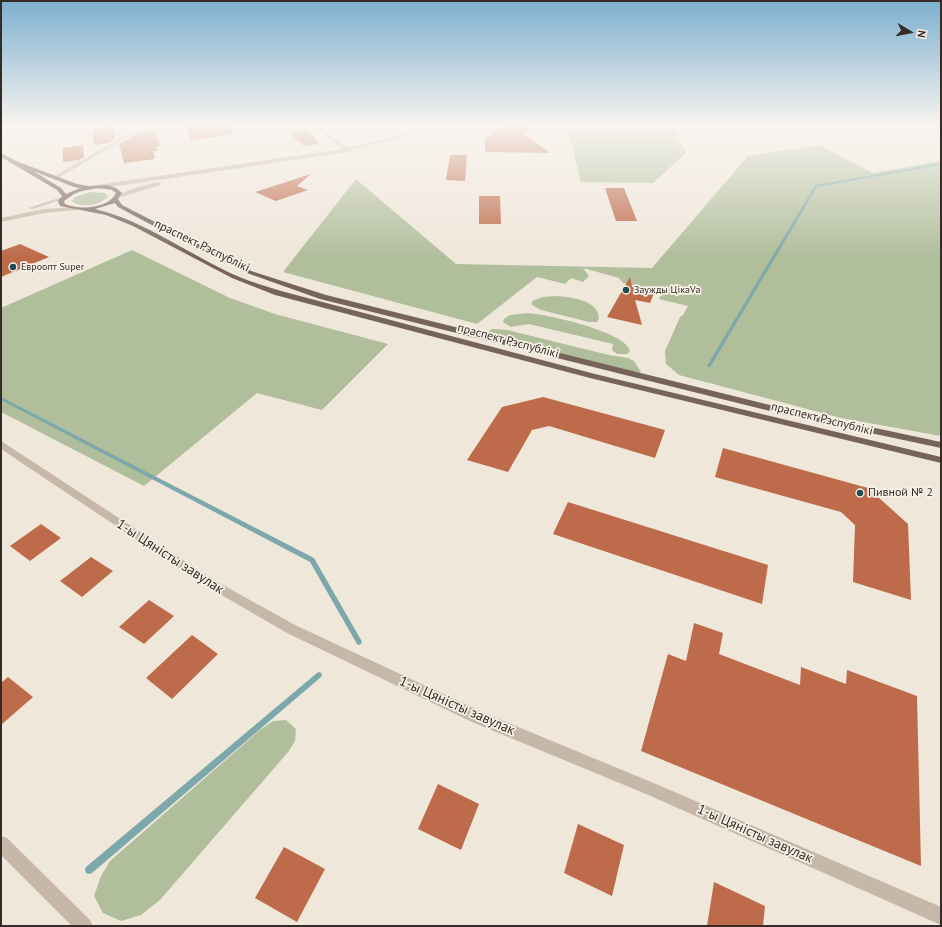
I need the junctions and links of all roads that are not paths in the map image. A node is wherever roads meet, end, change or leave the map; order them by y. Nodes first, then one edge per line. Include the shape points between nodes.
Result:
1 (26, 169) edge
2 (34, 169) edge
3 (70, 169) edge
4 (216, 169) edge
5 (253, 169) edge
6 (56, 177) junction
7 (95, 187) junction
8 (64, 197) junction
9 (117, 198) junction
10 (78, 209) junction
11 (1, 214) edge
12 (1, 220) edge
13 (1, 444) edge
14 (941, 445) edge
15 (941, 460) edge
16 (1, 844) edge
17 (941, 916) edge
18 (84, 926) edge

1 - 8 main road via 59,189
2 - 6 main road
3 - 6 street
4 - 7 street
5 - 9 street via 157,184
6 - 7 main road via 76,186
7 - 8 main road, праспект Рэспублікі
7 - 9 main road, праспект Рэспублікі via 117,190
8 - 10 main road via 62,205
8 - 11 street
9 - 10 main road via 101,206
9 - 14 main road, праспект Рэспублікі via 120,206 249,272 323,297 786,412
10 - 12 street via 44,211
10 - 15 main road, праспект Рэспублікі via 103,212 128,222 234,277 278,293 593,376
13 - 17 street, 1-ы Цяністы завулак via 250,608 477,717 651,789
16 - 18 street

